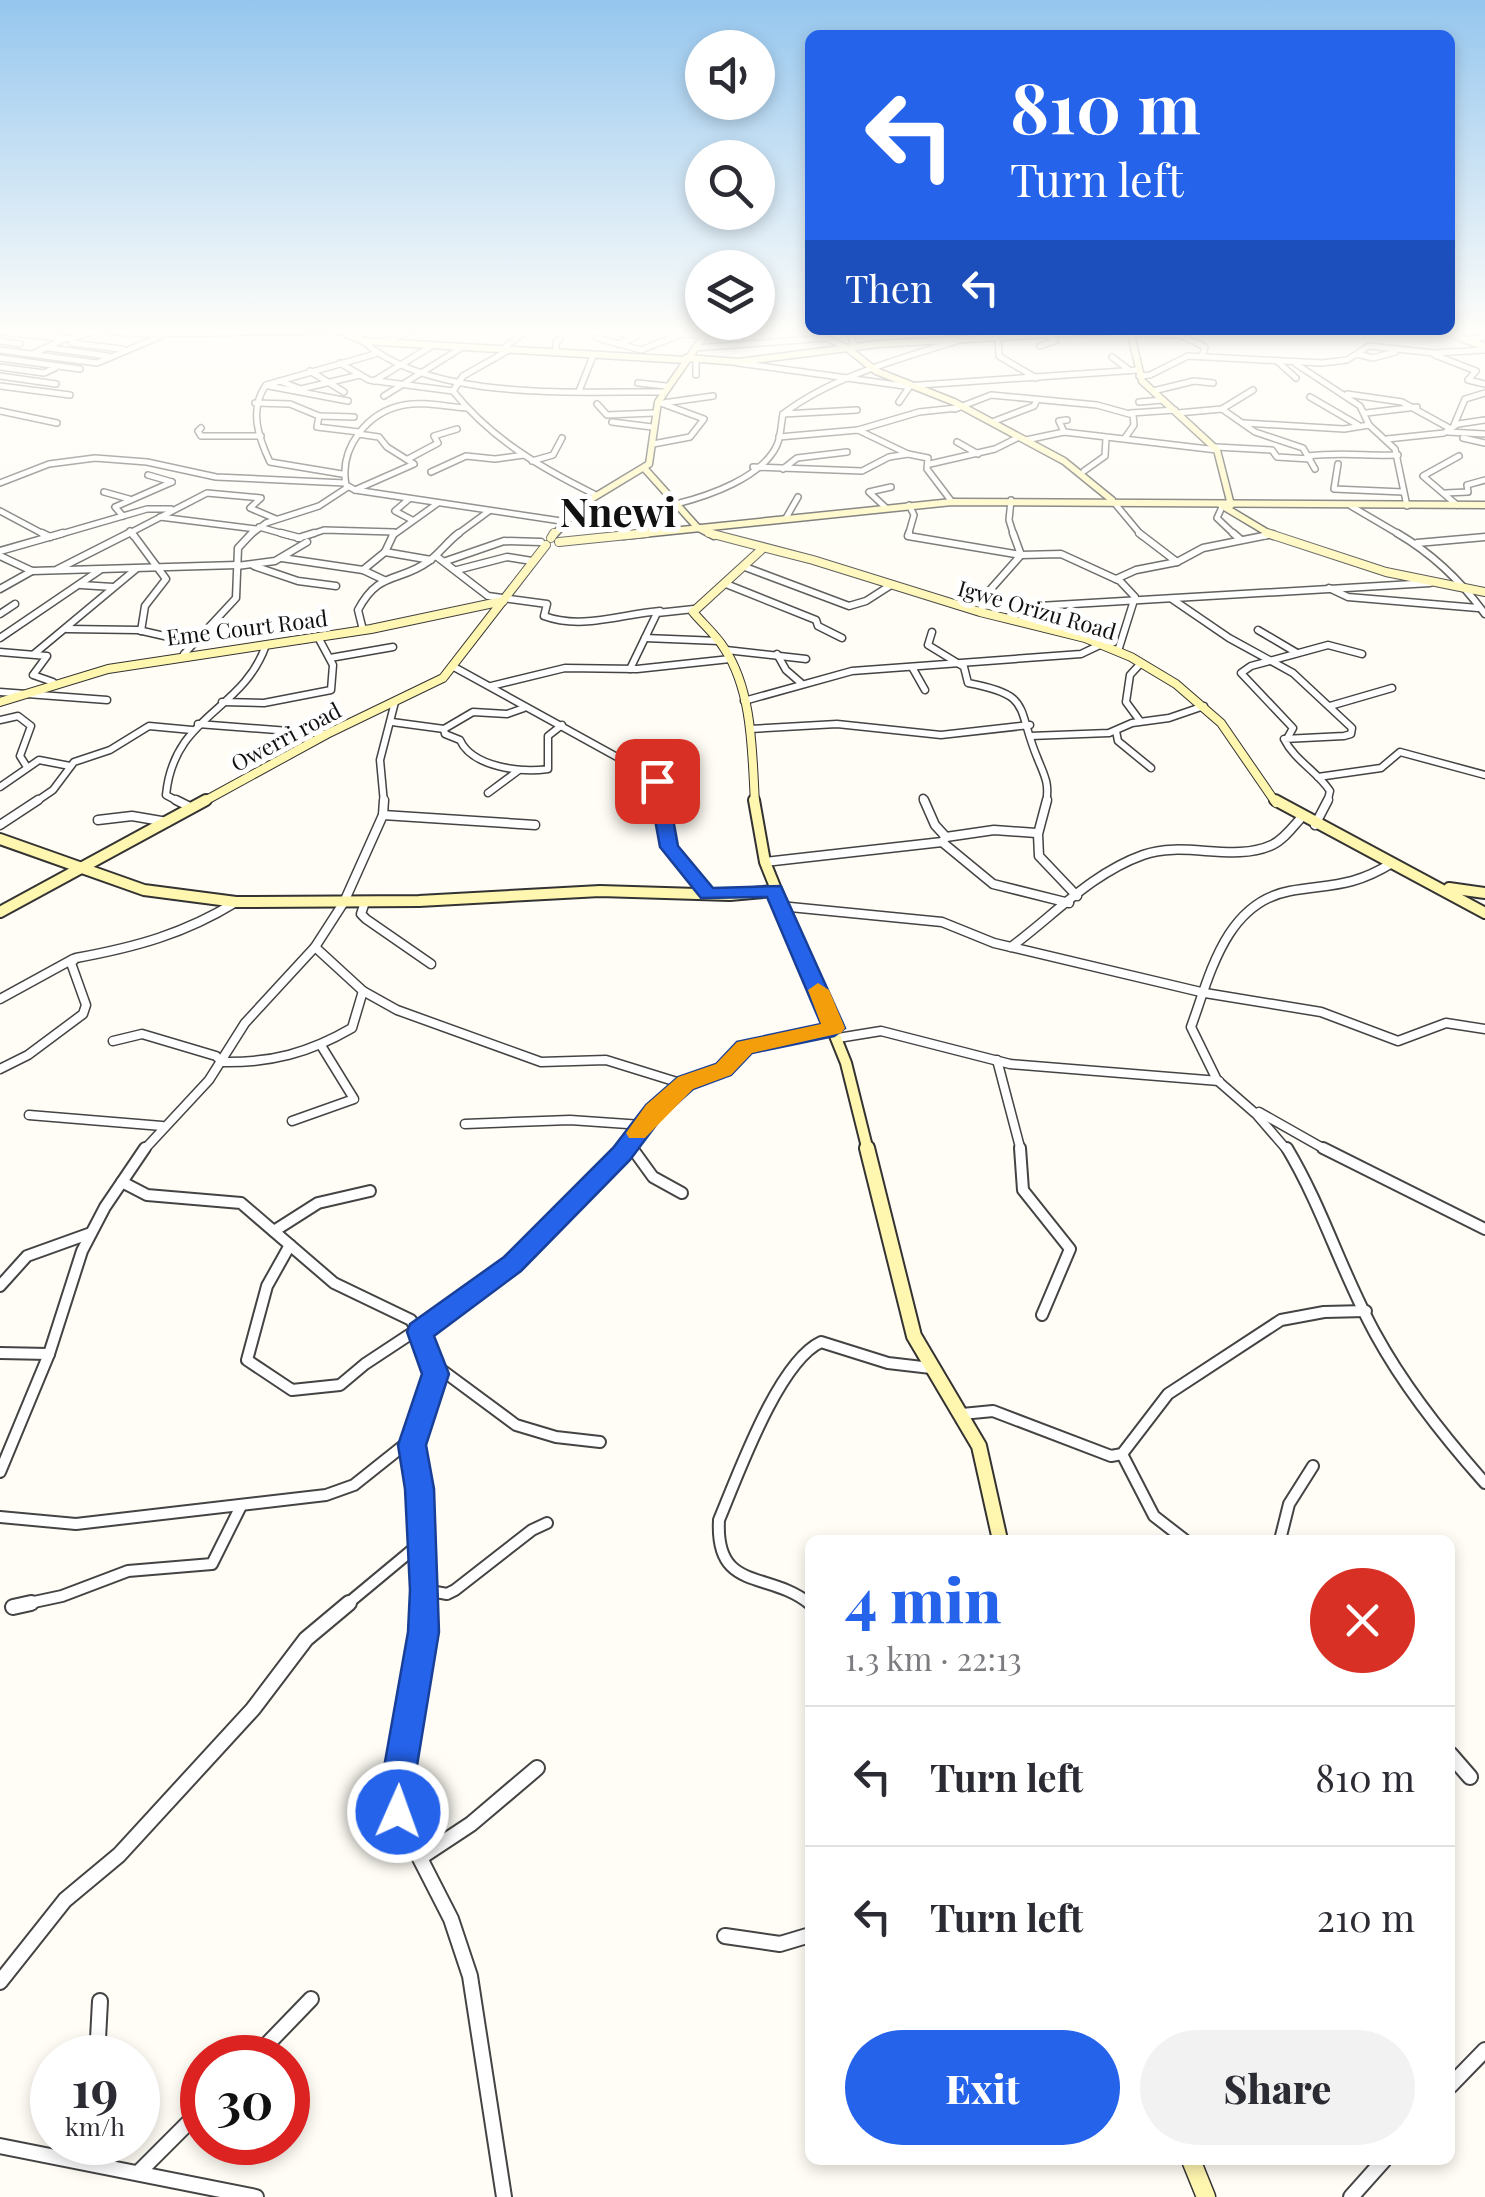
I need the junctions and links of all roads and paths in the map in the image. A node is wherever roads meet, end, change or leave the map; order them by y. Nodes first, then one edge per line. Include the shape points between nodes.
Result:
1 (199, 433) edge
2 (260, 433) edge
3 (356, 433) edge
4 (359, 433) junction
5 (445, 433) edge
6 (497, 433) edge
7 (652, 433) edge
8 (694, 433) edge
9 (780, 433) edge
10 (825, 433) edge
11 (863, 433) edge
12 (1011, 433) edge
13 (1061, 433) edge
14 (1068, 433) edge
15 (1128, 433) edge
16 (1199, 433) edge
17 (1262, 433) edge
18 (1379, 433) edge
19 (1436, 433) edge
20 (1458, 433) edge
21 (261, 436) junction
22 (779, 436) junction
23 (562, 438) dead end
24 (1106, 438) junction
25 (1124, 438) junction
26 (1023, 439) junction
27 (1387, 440) junction
28 (957, 442) dead end
29 (1485, 443) edge
30 (652, 444) junction
31 (1216, 448) junction
32 (847, 452) dead end
33 (908, 454) junction
34 (978, 454) junction
35 (524, 455) junction
36 (1398, 455) junction
37 (1459, 456) dead end
38 (1309, 458) junction
39 (408, 459) junction
40 (532, 461) junction
41 (930, 464) junction
42 (1338, 464) dead end
43 (752, 467) junction
44 (645, 468) junction
45 (1315, 469) dead end
46 (782, 470) junction
47 (1084, 470) junction
48 (431, 472) dead end
49 (342, 474) junction
50 (148, 475) dead end
51 (1485, 480) edge
52 (0, 484) edge
53 (349, 487) junction
54 (892, 487) dead end
55 (104, 492) dead end
56 (1404, 492) junction
57 (594, 494) junction
58 (1446, 494) junction
59 (798, 497) dead end
60 (409, 499) junction
61 (132, 500) junction
62 (1011, 500) junction
63 (1112, 500) junction
64 (952, 502) junction
65 (438, 503) junction
66 (676, 504) junction
67 (909, 505) junction
68 (1457, 505) junction
69 (1485, 505) edge
70 (1224, 506) junction
71 (1350, 506) junction
72 (1407, 506) junction
73 (885, 508) junction
74 (171, 509) junction
75 (490, 511) junction
76 (0, 512) edge
77 (124, 516) junction
78 (160, 517) junction
79 (786, 518) junction
80 (276, 519) junction
81 (412, 520) junction
82 (560, 521) junction
83 (697, 527) junction
84 (258, 528) junction
85 (130, 531) junction
86 (394, 532) junction
87 (1272, 534) junction
88 (50, 537) junction
89 (298, 538) junction
90 (1484, 538) edge
91 (1240, 539) junction
92 (549, 542) junction
93 (1417, 543) junction
94 (761, 550) junction
95 (1, 551) edge
96 (385, 552) junction
97 (1021, 554) junction
98 (282, 558) junction
99 (434, 558) junction
100 (532, 561) junction
101 (446, 562) junction
102 (1177, 562) junction
103 (237, 566) junction
104 (254, 566) junction
105 (744, 567) junction
106 (58, 568) junction
107 (102, 568) junction
108 (137, 568) junction
109 (154, 568) junction
110 (362, 570) junction
111 (456, 570) junction
112 (32, 571) junction
113 (1116, 579) junction
114 (384, 580) junction
115 (1430, 583) junction
116 (78, 584) junction
117 (726, 584) junction
118 (891, 585) junction
119 (336, 586) dead end
120 (1326, 586) junction
121 (113, 587) junction
122 (0, 588) edge
123 (1468, 590) junction
124 (1485, 592) edge
125 (1172, 599) junction
126 (504, 600) junction
127 (1134, 600) junction
128 (14, 604) dead end
129 (694, 609) junction
130 (660, 611) junction
131 (1482, 611) edge
132 (980, 612) junction
133 (0, 614) edge
134 (1006, 618) junction
135 (67, 629) junction
136 (363, 630) junction
137 (1258, 630) dead end
138 (141, 631) junction
139 (932, 632) dead end
140 (1, 635) edge
141 (318, 637) junction
142 (645, 638) junction
143 (842, 638) dead end
144 (195, 643) junction
145 (1102, 644) junction
146 (266, 645) junction
147 (393, 647) dead end
148 (725, 650) junction
149 (1118, 650) junction
150 (0, 652) edge
151 (1297, 653) junction
152 (34, 654) junction
153 (184, 654) junction
154 (777, 654) junction
155 (1362, 654) dead end
156 (330, 658) junction
157 (806, 659) dead end
158 (1268, 660) junction
159 (957, 663) junction
160 (1141, 663) junction
161 (912, 666) junction
162 (454, 667) junction
163 (630, 669) junction
164 (53, 682) junction
165 (801, 683) junction
166 (491, 686) junction
167 (1392, 688) dead end
168 (925, 690) dead end
169 (0, 692) edge
170 (18, 695) junction
171 (107, 700) dead end
172 (744, 701) junction
173 (0, 702) edge
174 (222, 702) junction
175 (395, 702) junction
176 (1204, 706) junction
177 (1330, 706) junction
178 (524, 708) junction
179 (0, 720) edge
180 (1140, 721) junction
181 (392, 722) junction
182 (1030, 724) junction
183 (562, 725) junction
184 (195, 727) junction
185 (750, 729) junction
186 (444, 730) junction
187 (1116, 731) junction
188 (327, 734) junction
189 (1030, 736) junction
190 (1288, 737) junction
191 (70, 766) junction
192 (27, 767) junction
193 (1152, 768) dead end
194 (519, 770) junction
195 (1485, 774) edge
196 (1318, 777) junction
197 (0, 787) edge
198 (488, 794) dead end
199 (923, 798) dead end
200 (192, 808) junction
201 (383, 815) junction
202 (1300, 819) junction
203 (98, 820) dead end
204 (167, 822) junction
205 (0, 824) edge
206 (535, 825) dead end
207 (1314, 826) junction
208 (1036, 833) junction
209 (0, 839) edge
210 (944, 839) junction
211 (765, 862) junction
212 (1392, 863) junction
213 (80, 868) junction
214 (1440, 886) junction
215 (774, 890) junction
216 (1485, 893) edge
217 (708, 894) junction
218 (1073, 900) junction
219 (236, 902) junction
220 (344, 902) junction
221 (365, 902) junction
222 (780, 906) junction
223 (0, 912) edge
224 (1485, 913) edge
225 (315, 947) junction
226 (1011, 947) junction
227 (76, 958) junction
228 (430, 964) dead end
229 (363, 992) junction
230 (1205, 994) junction
231 (0, 999) edge
232 (1485, 1029) edge
233 (836, 1033) junction
234 (113, 1041) dead end
235 (322, 1047) junction
236 (997, 1060) junction
237 (222, 1062) junction
238 (0, 1069) edge
239 (1216, 1080) junction
240 (686, 1083) junction
241 (28, 1116) dead end
242 (292, 1121) dead end
243 (465, 1124) dead end
244 (642, 1125) junction
245 (162, 1126) junction
246 (629, 1145) junction
247 (122, 1182) junction
248 (370, 1192) dead end
249 (682, 1193) dead end
250 (1485, 1229) edge
251 (274, 1231) junction
252 (91, 1233) junction
253 (290, 1246) junction
254 (0, 1286) edge
255 (1366, 1311) junction
256 (1042, 1315) dead end
257 (420, 1332) junction
258 (0, 1353) edge
259 (49, 1354) junction
260 (435, 1365) junction
261 (931, 1368) junction
262 (962, 1414) junction
263 (412, 1438) junction
264 (600, 1442) dead end
265 (1122, 1454) junction
266 (1313, 1466) dead end
267 (0, 1472) edge
268 (1485, 1483) edge
269 (242, 1506) junction
270 (0, 1517) edge
271 (547, 1523) dead end
272 (999, 1535) edge
273 (1179, 1535) edge
274 (1281, 1535) edge
275 (423, 1542) junction
276 (425, 1590) junction
277 (805, 1600) edge
278 (12, 1607) dead end
279 (1455, 1760) edge
280 (537, 1768) dead end
281 (1470, 1777) dead end
282 (421, 1857) junction
283 (725, 1936) dead end
284 (805, 1939) edge
285 (0, 1982) edge
286 (312, 2000) dead end
287 (100, 2001) dead end
288 (98, 2035) edge
289 (277, 2035) edge
290 (1485, 2050) edge
291 (1455, 2081) edge
292 (180, 2131) edge
293 (0, 2146) edge
294 (30, 2152) edge
295 (100, 2165) edge
296 (1194, 2165) edge
297 (1380, 2165) edge
298 (138, 2173) junction
299 (256, 2197) edge
300 (504, 2197) edge
301 (1206, 2197) edge
302 (1351, 2197) edge

1 - 21 street via 206,438
2 - 21 street
3 - 4 street
4 - 39 street via 380,437
4 - 49 street
5 - 39 street
6 - 35 street
7 - 30 street
8 - 30 street
9 - 22 street
10 - 22 street
11 - 33 street
12 - 26 street
13 - 26 street
14 - 24 street
15 - 25 street
16 - 31 street
17 - 38 street via 1301,446
18 - 27 street
19 - 27 street
20 - 29 street
21 - 49 street via 270,462
22 - 43 street via 773,452
23 - 40 street via 553,455
24 - 25 street
24 - 47 street via 1106,456
25 - 31 street
26 - 34 street
26 - 47 street
27 - 36 street
28 - 34 street
30 - 44 street
31 - 38 street
31 - 70 street
32 - 46 street via 796,458
33 - 41 street
33 - 46 street via 867,470
34 - 41 street
35 - 40 street
35 - 48 street via 466,456
36 - 38 street via 1344,451
36 - 56 street
37 - 58 street via 1423,476
38 - 45 street
39 - 53 street via 414,464
40 - 57 street
41 - 64 street via 927,469
42 - 56 street via 1334,489
43 - 46 street
43 - 66 street via 714,493
44 - 57 street
44 - 66 street, Igwe Orizu Road
47 - 63 street
49 - 53 street
50 - 61 street via 172,482
51 - 58 street via 1467,484 1468,492
52 - 53 street via 49,464 95,458 216,477
53 - 60 street
53 - 80 street via 314,508
54 - 73 street via 869,492
55 - 61 street
56 - 72 street
57 - 82 street
58 - 68 street
59 - 79 street
60 - 65 street
60 - 81 street via 396,511
61 - 77 street via 114,508
62 - 63 street
62 - 64 street
62 - 97 street via 1009,520
63 - 70 street
63 - 102 street via 1144,543
64 - 67 street
65 - 75 street
65 - 81 street
66 - 83 street, Igwe Orizu Road
67 - 73 street
67 - 97 street via 914,515 908,536
68 - 69 street
68 - 72 street
70 - 71 street
70 - 87 street
70 - 91 street via 1217,518
71 - 72 street
71 - 93 street
73 - 79 street
74 - 77 street
74 - 78 street
74 - 80 street via 207,493 244,495 263,499 250,508
75 - 82 street
75 - 99 street
76 - 88 street
77 - 88 street
78 - 84 street
78 - 85 street
79 - 83 street
80 - 84 street
81 - 86 street
82 - 92 street
83 - 92 street
83 - 94 street, Igwe Orizu Road
84 - 89 street
84 - 103 street via 238,548
85 - 106 street
85 - 109 street
86 - 89 street via 324,530
86 - 96 street
87 - 91 street
87 - 115 street
88 - 95 street
89 - 98 street via 307,542
90 - 93 street
91 - 102 street
92 - 100 street, Owerri road
92 - 101 street via 504,540
93 - 123 street
94 - 105 street
94 - 118 street, Igwe Orizu Road
95 - 112 street
96 - 99 street
96 - 110 street
97 - 113 street via 1061,554
97 - 132 street
98 - 104 street
98 - 110 street
99 - 101 street
99 - 114 street
100 - 111 street via 507,556
100 - 126 street, Owerri road
101 - 111 street
102 - 113 street
103 - 104 street
103 - 109 street
103 - 144 street via 236,598
104 - 119 street
105 - 117 street
105 - 118 street via 849,606
106 - 107 street
106 - 112 street
107 - 108 street
107 - 116 street
108 - 109 street
108 - 121 street
109 - 138 street via 166,584 145,606
110 - 114 street
111 - 126 street via 472,587
112 - 122 street
113 - 127 street
114 - 136 street via 359,603
115 - 120 street
115 - 123 street
116 - 121 street
116 - 140 street
117 - 129 street
117 - 143 street via 786,606
118 - 132 street, Igwe Orizu Road
120 - 125 street
120 - 131 street via 1348,597
121 - 135 street
123 - 124 street
123 - 131 street
125 - 127 street
125 - 158 street
126 - 130 street via 547,604 545,619 566,622
126 - 136 street, Eme Court Road
126 - 162 street, Owerri road
127 - 134 street via 1030,608
127 - 149 street
128 - 133 street
129 - 130 street
129 - 148 street
130 - 142 street
132 - 134 street, Igwe Orizu Road
134 - 145 street, Igwe Orizu Road
135 - 138 street
135 - 152 street
136 - 141 street, Eme Court Road
137 - 151 street
138 - 144 street
139 - 159 street via 928,645
141 - 146 street, Eme Court Road
141 - 156 street
142 - 148 street
142 - 163 street
144 - 153 street
145 - 149 street, Igwe Orizu Road
145 - 159 street via 1080,654
146 - 153 street, Eme Court Road
146 - 174 street via 259,664
147 - 156 street
148 - 154 street
148 - 163 street
148 - 172 street
149 - 160 street, Igwe Orizu Road
150 - 152 street
151 - 155 street via 1335,645
151 - 158 street
152 - 164 street via 48,658 33,675
153 - 164 street, Eme Court Road
154 - 157 street
154 - 165 street
156 - 174 street via 332,688 326,692 264,704
158 - 177 street
158 - 190 street via 1241,676 1293,728
159 - 161 street
159 - 182 street via 968,684 1006,692
160 - 176 street, Igwe Orizu Road
160 - 180 street via 1130,674 1126,702
161 - 165 street
161 - 168 street
162 - 166 street
162 - 175 street, Owerri road
163 - 166 street via 565,668
164 - 170 street, Eme Court Road
165 - 172 street
166 - 178 street
167 - 177 street
169 - 170 street
170 - 171 street
170 - 173 street, Eme Court Road
172 - 185 street
174 - 184 street
175 - 181 street
175 - 188 street, Owerri road
176 - 180 street
176 - 202 street, Igwe Orizu Road via 1267,792
177 - 190 street via 1351,734
178 - 183 street
178 - 186 street via 473,712
179 - 192 street via 18,716 31,726 20,756
180 - 187 street
181 - 186 street
181 - 201 street via 380,760
182 - 185 street via 941,735 837,724
182 - 189 street
183 - 194 street via 548,736 548,769
183 - 217 street via 655,778 669,847
184 - 188 street via 294,727
184 - 191 street via 149,726
184 - 200 street via 172,754 165,790
185 - 211 street
186 - 194 street via 465,752
187 - 189 street
187 - 193 street
188 - 200 street, Owerri road
189 - 208 street via 1050,785
190 - 196 street via 1284,743 1294,758
191 - 192 street via 43,760
191 - 205 street via 53,790
192 - 197 street
194 - 198 street
195 - 196 street via 1400,752 1381,768
196 - 207 street via 1330,792
199 - 210 street
200 - 204 street, Owerri road
201 - 206 street
201 - 220 street
202 - 207 street, Igwe Orizu Road
202 - 218 street via 1280,840 1261,847 1152,852
203 - 204 street
204 - 213 street, Owerri road
207 - 212 street, Igwe Orizu Road
208 - 210 street via 994,830
208 - 218 street via 1043,862
209 - 213 street
210 - 211 street
210 - 218 street via 993,884
211 - 215 street
212 - 214 street, Igwe Orizu Road
212 - 230 street via 1358,884 1263,900 1230,930
213 - 219 street via 144,890
213 - 223 street, Owerri road
214 - 216 street
214 - 224 street, Igwe Orizu Road
215 - 217 street
215 - 222 street
217 - 221 street via 600,891
218 - 226 street
219 - 220 street
219 - 227 street via 195,927
220 - 221 street
220 - 225 street
221 - 228 street via 361,914
222 - 226 street via 942,922
222 - 233 street
225 - 229 street
225 - 237 street via 245,1023
226 - 230 street
227 - 231 street
227 - 238 street via 70,964 86,1005 83,1014
229 - 235 street via 352,1028
229 - 240 street via 530,1060 606,1060
230 - 232 street via 1294,1006 1398,1042 1446,1022
230 - 239 street via 1191,1027
233 - 236 street via 881,1031
233 - 240 street via 745,1048 724,1069
233 - 261 street via 914,1336
234 - 237 street via 142,1034
235 - 237 street via 275,1063
235 - 242 street via 354,1099
236 - 239 street
236 - 256 street via 1023,1160 1024,1190 1070,1249
237 - 245 street
239 - 250 street via 1302,1138
239 - 255 street via 1286,1150 1316,1198
240 - 244 street
241 - 245 street
243 - 244 street
244 - 246 street
245 - 247 street
246 - 249 street via 653,1178
246 - 257 street via 503,1273
247 - 251 street via 166,1198 232,1200
247 - 252 street
248 - 251 street via 318,1203
251 - 253 street
252 - 254 street via 22,1258
252 - 259 street
253 - 257 street via 334,1283 404,1316
253 - 257 street via 267,1286 247,1360 253,1367 292,1390 321,1390 340,1385
255 - 265 street via 1281,1320 1168,1394
255 - 268 street via 1401,1376
257 - 260 street
258 - 259 street
259 - 267 street
260 - 263 street via 434,1385
260 - 264 street via 535,1435
261 - 262 street
261 - 277 street via 814,1344 762,1419 719,1520 718,1537 737,1574 792,1589
262 - 265 street via 993,1411 1112,1456
262 - 272 street via 982,1456
263 - 269 street via 354,1485
263 - 275 street
265 - 273 street via 1154,1516
266 - 274 street via 1289,1504
269 - 270 street via 76,1524
269 - 278 street via 212,1564 128,1571
271 - 276 street via 455,1590
275 - 276 street
275 - 285 street via 306,1639 252,1710 119,1856 65,1900
276 - 282 street via 396,1790 398,1812
279 - 281 street
280 - 282 street
282 - 300 street via 470,1976
283 - 284 street via 785,1944
286 - 289 street
287 - 288 street
290 - 291 street
292 - 298 street
293 - 294 street
295 - 298 street
296 - 301 street
297 - 302 street
298 - 299 street

